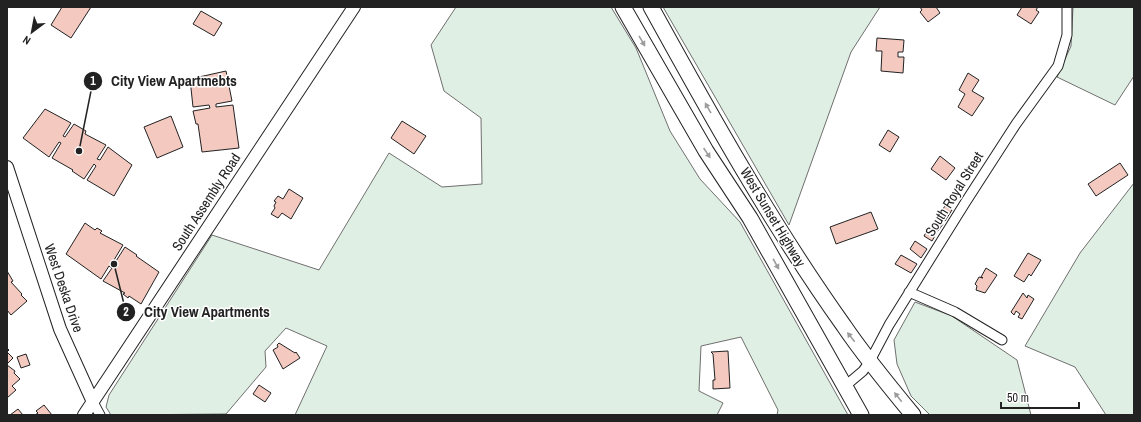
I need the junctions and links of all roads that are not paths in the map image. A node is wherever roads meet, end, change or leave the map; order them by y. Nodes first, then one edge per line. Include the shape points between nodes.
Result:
1 (354, 7) edge
2 (623, 7) edge
3 (651, 7) edge
4 (1067, 7) edge
5 (7, 167) edge
6 (909, 292) junction
7 (1002, 340) dead end
8 (870, 361) junction
9 (844, 387) junction
10 (93, 402) junction
11 (84, 415) edge
12 (100, 415) edge
13 (861, 415) edge
14 (912, 415) edge

1 - 10 street, South Assembly Road
2 -> 9 main road, West Sunset Highway via 706,151 750,218
8 -> 3 main road, West Sunset Highway via 823,297 771,215
4 - 6 street, South Royal Street via 1066,35 1058,66 999,149
5 - 10 street, West Deska Drive via 60,329
6 - 7 street via 955,312
6 - 8 street, South Royal Street
8 - 9 street, South Royal Street via 863,371
14 -> 8 main road, West Sunset Highway
9 - 13 main road, West Sunset Highway
10 - 11 street, South Assembly Road
10 - 12 street, West Deska Drive

